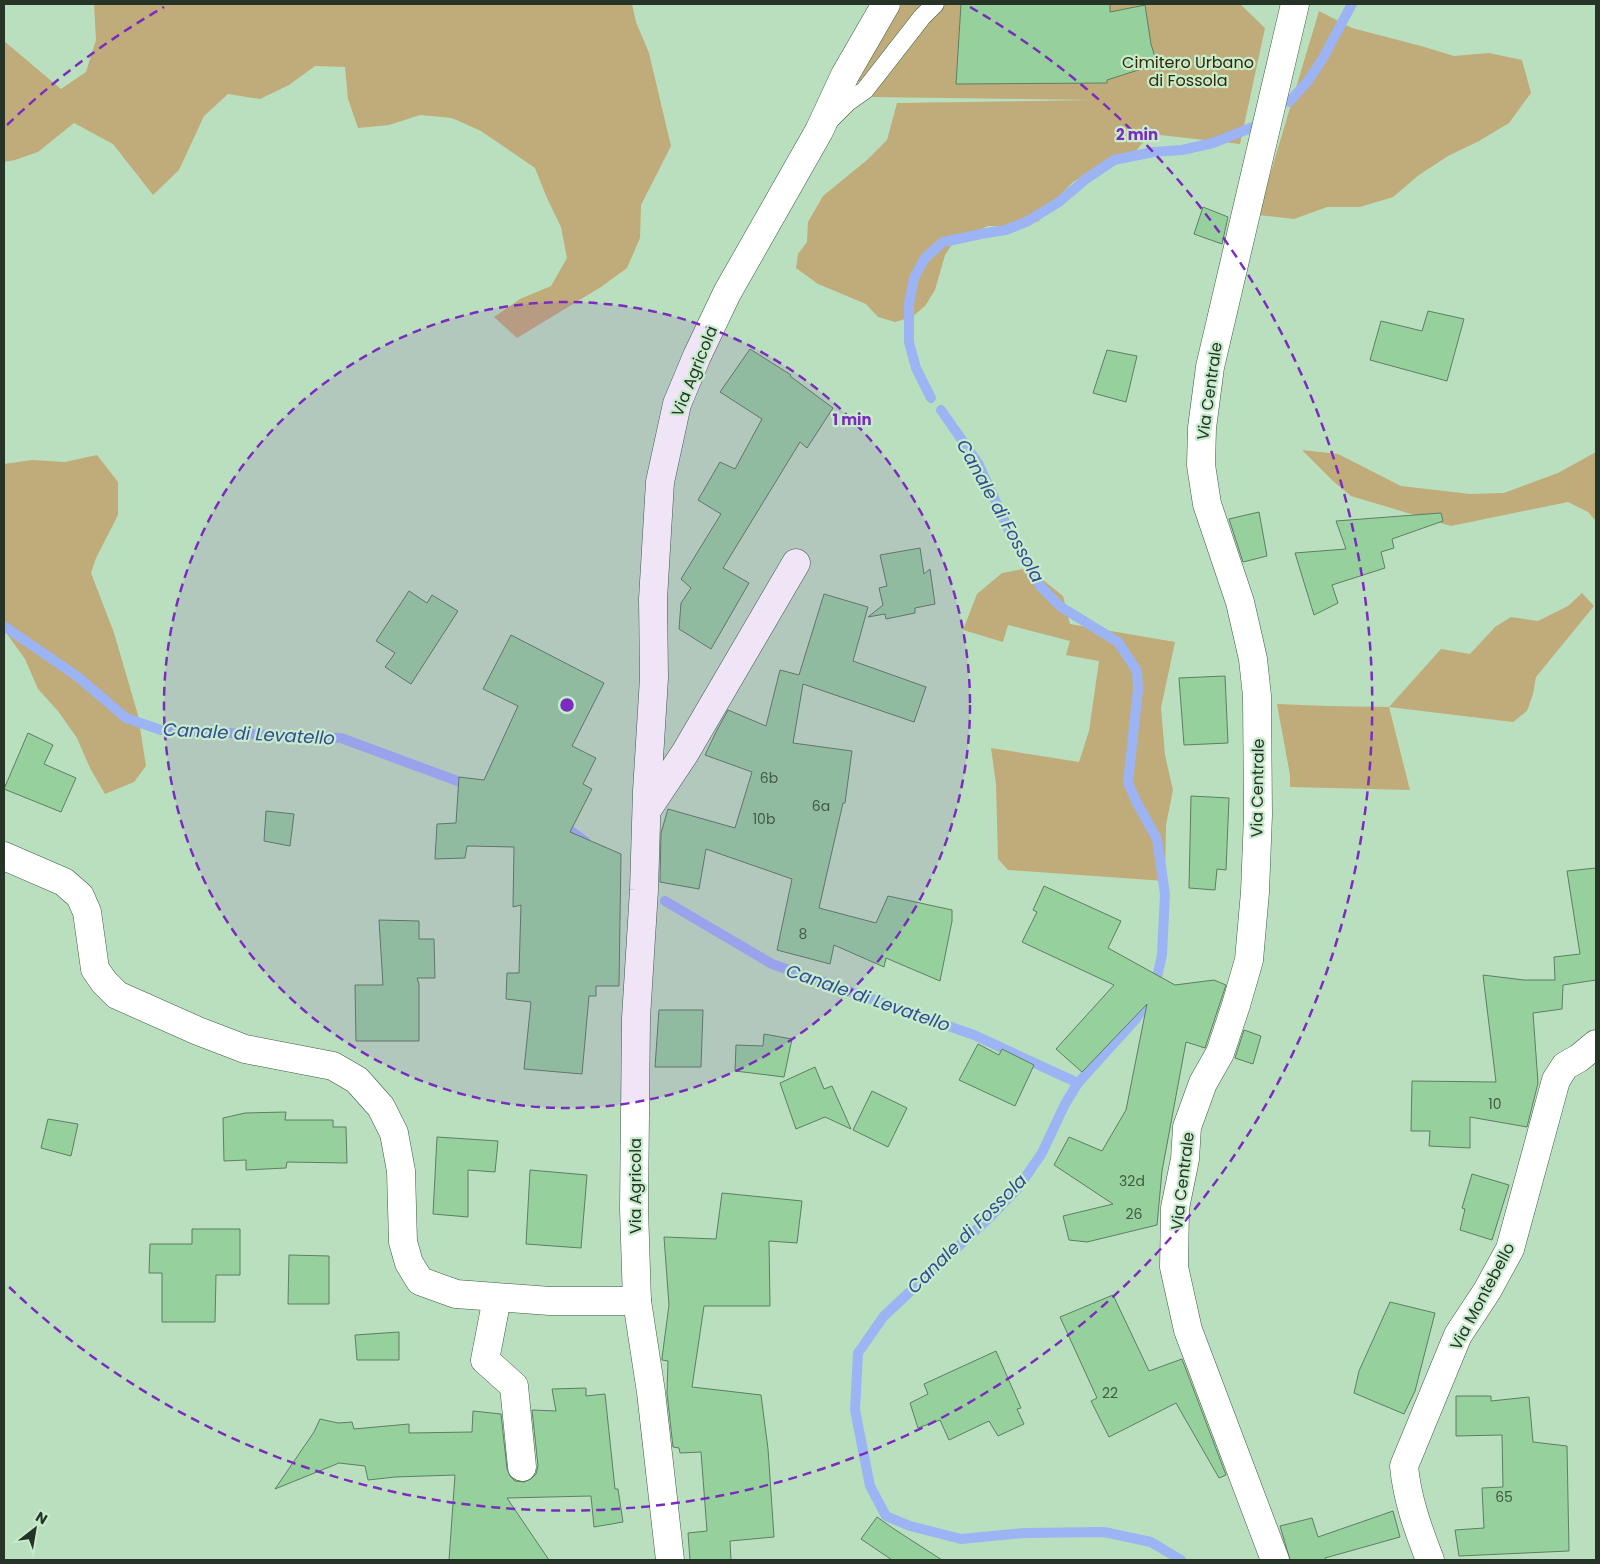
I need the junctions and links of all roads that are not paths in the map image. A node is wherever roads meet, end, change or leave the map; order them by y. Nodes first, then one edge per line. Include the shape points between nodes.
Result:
1 (886, 4) edge
2 (935, 4) edge
3 (1295, 4) edge
4 (819, 131) junction
5 (796, 563) dead end
6 (647, 810) junction
7 (4, 856) edge
8 (1596, 1044) edge
9 (497, 1298) junction
10 (637, 1301) junction
11 (522, 1467) dead end
12 (670, 1560) edge
13 (1275, 1560) edge
14 (1430, 1560) edge

1 - 4 street, Via Agricola via 845,75
2 - 4 lane via 865,90
3 - 13 street, Via Centrale via 1210,368 1202,428 1200,465 1207,504 1240,602 1257,696 1255,892 1248,960 1241,987 1220,1053 1203,1083 1187,1128 1185,1159 1175,1208 1174,1267 1188,1330
4 - 6 street, Via Agricola via 727,293 677,404 660,482
5 - 6 street via 685,753
6 - 10 street, Via Agricola via 636,1018 634,1209
7 - 9 street via 64,882 80,896 87,912 95,969 117,995 198,1032 245,1049 332,1066 357,1080 381,1107 394,1133 401,1171 403,1242 409,1263 420,1281 456,1294
8 - 14 street, Via Montebello via 1565,1066 1556,1080 1510,1249 1458,1335 1404,1466 1415,1521
9 - 10 street
9 - 11 street via 484,1360 514,1386
10 - 12 street, Via Agricola

